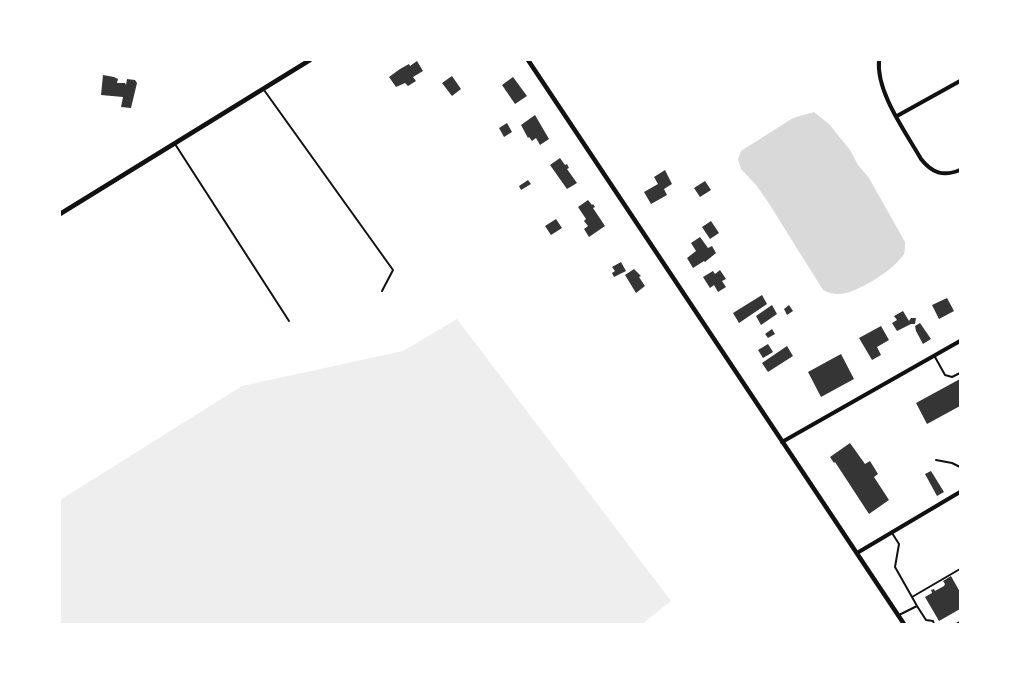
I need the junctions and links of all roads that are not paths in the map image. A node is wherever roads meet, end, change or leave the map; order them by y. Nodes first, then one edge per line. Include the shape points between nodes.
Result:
1 (310, 60) edge
2 (528, 60) edge
3 (879, 60) edge
4 (960, 81) edge
5 (263, 88) junction
6 (897, 116) junction
7 (174, 144) junction
8 (960, 170) edge
9 (60, 214) edge
10 (382, 292) dead end
11 (289, 321) dead end
12 (960, 341) edge
13 (934, 356) junction
14 (960, 373) edge
15 (782, 442) junction
16 (936, 460) dead end
17 (960, 467) edge
18 (960, 492) edge
19 (892, 532) junction
20 (857, 554) junction
21 (960, 569) edge
22 (912, 596) junction
23 (917, 606) junction
24 (898, 615) junction
25 (904, 624) edge
26 (934, 624) edge

1 - 5 street
2 - 15 street
3 - 6 street via 880,83
4 - 6 street
5 - 7 street
5 - 10 lane via 393,270
6 - 8 street via 931,170 949,174
7 - 9 street
7 - 11 lane
12 - 13 street
13 - 14 lane via 946,376
13 - 15 street
15 - 20 street
16 - 17 lane
18 - 19 street
19 - 20 street
19 - 22 lane via 899,544 895,567
20 - 24 street
21 - 22 lane
22 - 23 lane
23 - 24 lane
23 - 26 lane via 926,620
24 - 25 street

